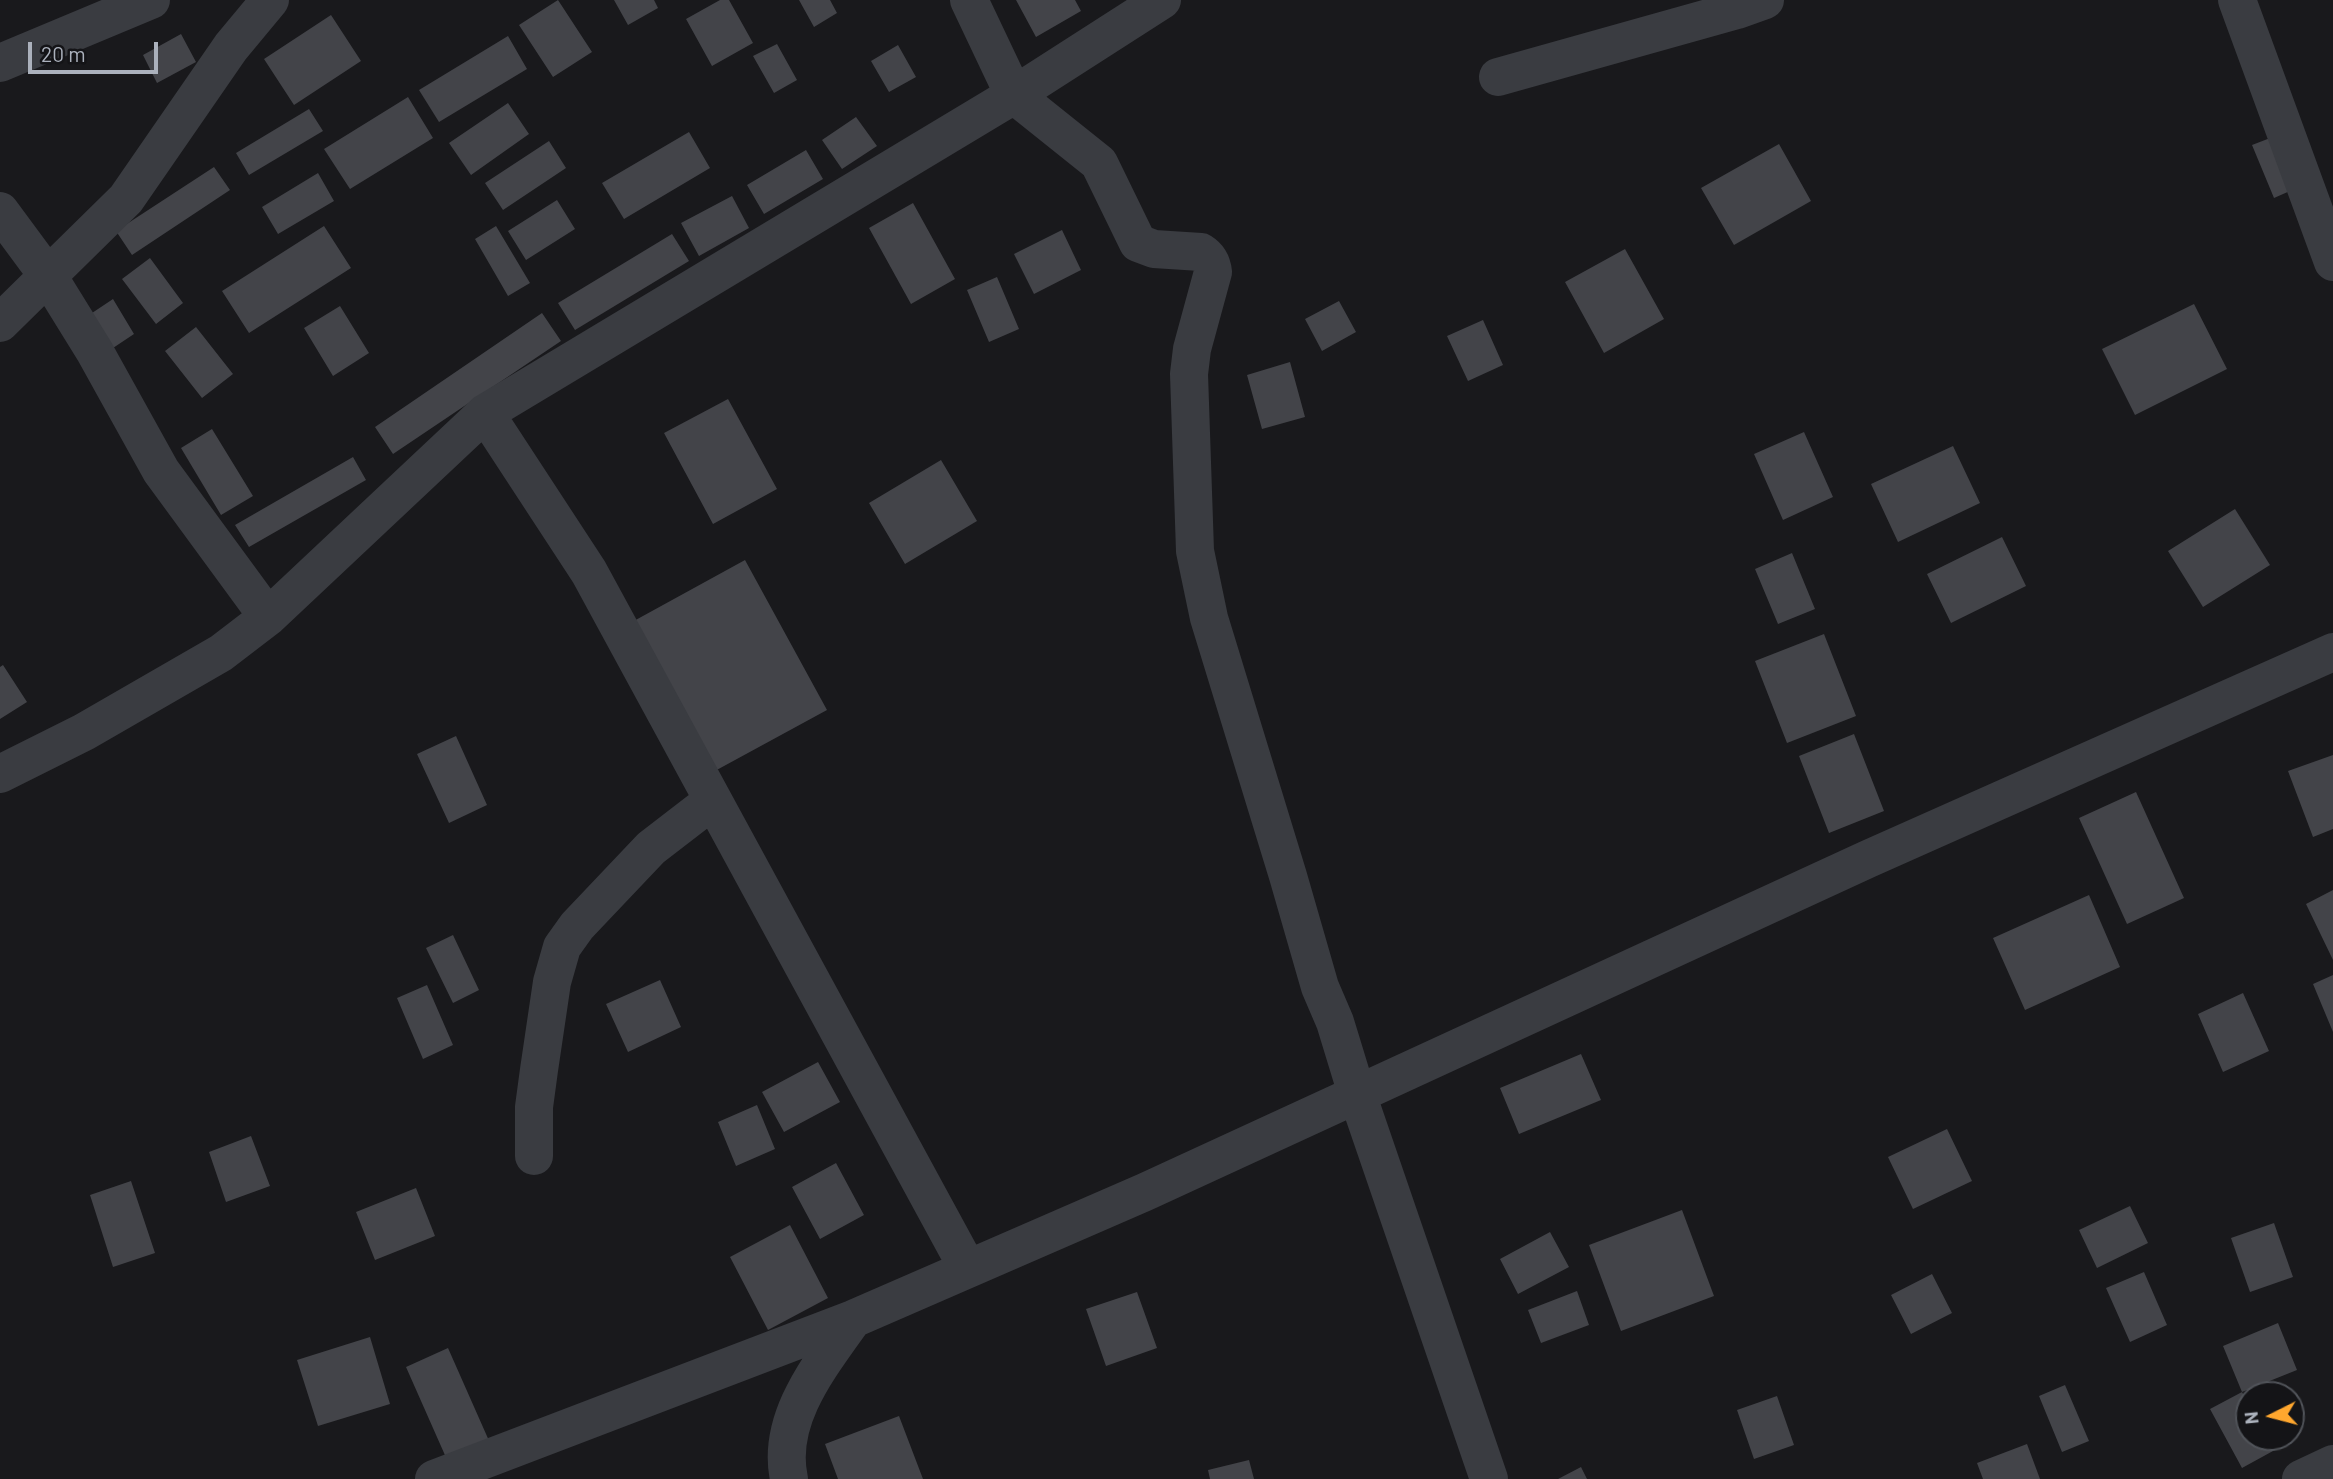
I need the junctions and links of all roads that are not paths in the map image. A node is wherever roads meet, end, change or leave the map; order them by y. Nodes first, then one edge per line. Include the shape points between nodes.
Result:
1 (151, 0) edge
2 (270, 0) edge
3 (970, 0) edge
4 (1161, 0) edge
5 (1765, 0) edge
6 (2237, 0) edge
7 (0, 63) edge
8 (1498, 77) dead end
9 (1014, 95) junction
10 (0, 211) edge
11 (2333, 261) edge
12 (48, 276) junction
13 (0, 323) edge
14 (485, 413) junction
15 (268, 617) junction
16 (2333, 652) edge
17 (0, 774) edge
18 (712, 801) junction
19 (1357, 1094) junction
20 (534, 1156) dead end
21 (968, 1269) junction
22 (853, 1319) junction
23 (2333, 1464) edge
24 (434, 1479) edge
25 (789, 1479) edge
26 (1489, 1479) edge
27 (2301, 1479) edge

1 - 7 street
2 - 12 street via 126,199
3 - 9 street
4 - 9 street
5 - 8 street
6 - 11 street
9 - 14 street
9 - 19 street via 1099,163 1138,243 1154,249 1201,252 1211,263 1213,272 1189,374 1195,551 1216,643
10 - 12 street
12 - 13 street
12 - 15 street via 161,471
14 - 15 street
14 - 18 street via 589,572
15 - 17 street via 221,653 84,732
16 - 19 street
18 - 20 street via 651,848 562,947 552,982 534,1107
18 - 21 street
19 - 21 street
19 - 26 street
21 - 22 street
22 - 24 street
22 - 25 street via 816,1372 792,1419 785,1464
23 - 27 street

